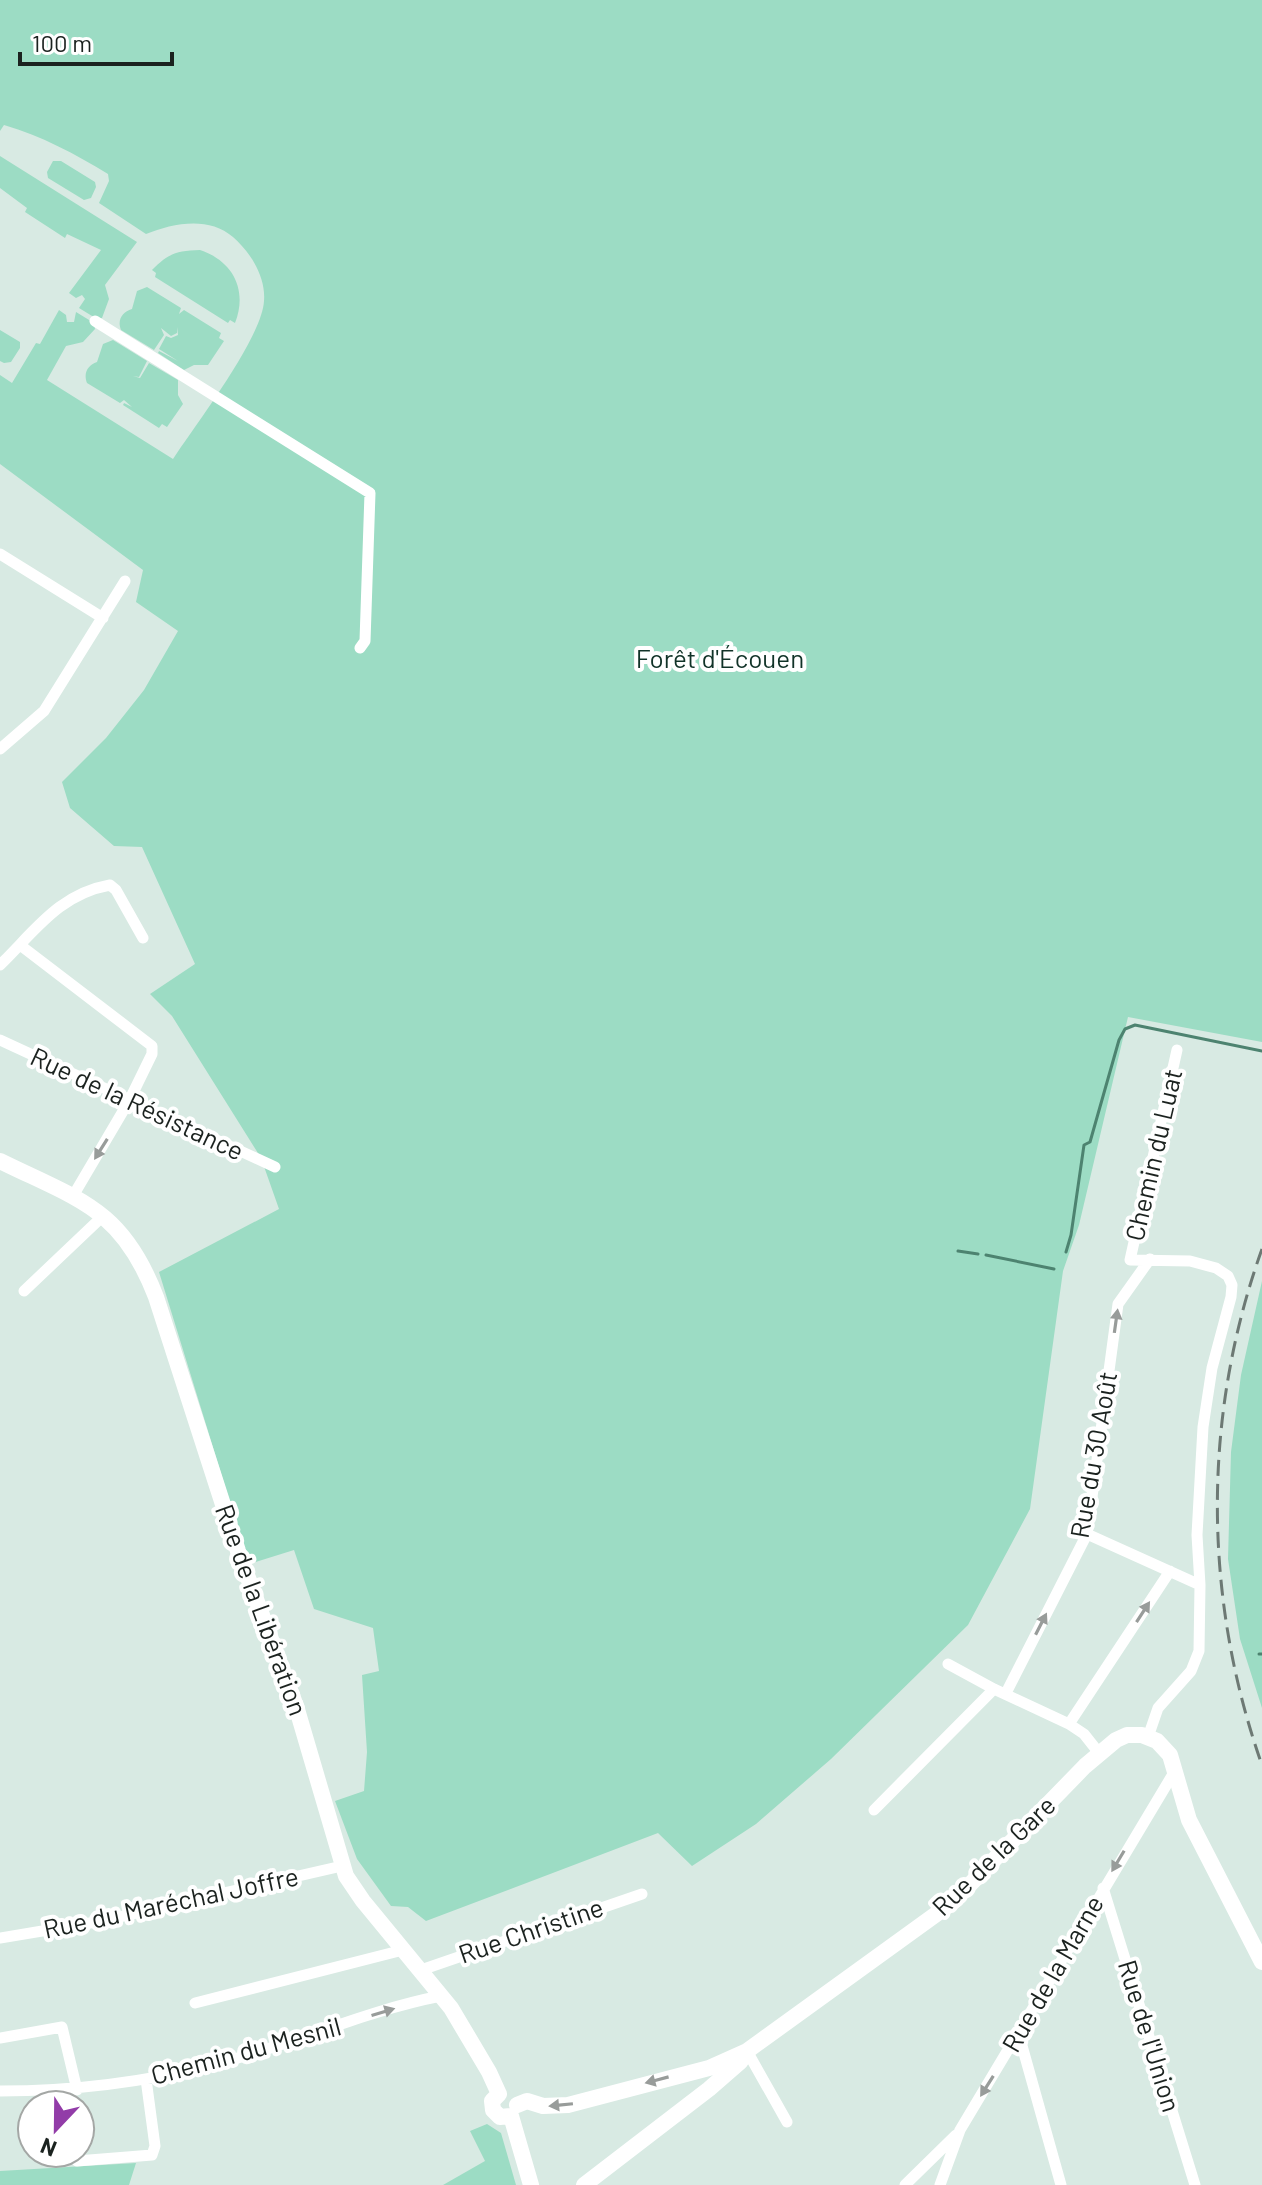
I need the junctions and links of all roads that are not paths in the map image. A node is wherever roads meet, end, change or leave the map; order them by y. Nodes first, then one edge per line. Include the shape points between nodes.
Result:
1 (95, 321) dead end
2 (2, 560) edge
3 (125, 581) dead end
4 (103, 618) junction
5 (360, 648) dead end
6 (0, 749) edge
7 (143, 938) dead end
8 (20, 945) junction
9 (0, 965) edge
10 (0, 1040) edge
11 (1177, 1050) dead end
12 (129, 1101) junction
13 (0, 1161) edge
14 (275, 1167) dead end
15 (73, 1196) junction
16 (104, 1215) junction
17 (1150, 1259) junction
18 (24, 1291) dead end
19 (1087, 1534) junction
20 (1170, 1571) junction
21 (1200, 1585) junction
22 (948, 1664) dead end
23 (1000, 1691) junction
24 (1069, 1724) junction
25 (1148, 1737) junction
26 (1099, 1753) junction
27 (1176, 1769) junction
28 (874, 1810) dead end
29 (342, 1866) junction
30 (1103, 1888) junction
31 (642, 1894) dead end
32 (0, 1938) edge
33 (403, 1950) junction
34 (1262, 1962) edge
35 (421, 1970) junction
36 (441, 1996) junction
37 (195, 2003) dead end
38 (1019, 2035) junction
39 (0, 2038) edge
40 (747, 2051) junction
41 (709, 2068) junction
42 (146, 2079) junction
43 (74, 2089) edge
44 (81, 2089) edge
45 (699, 2094) junction
46 (514, 2111) junction
47 (787, 2122) dead end
48 (960, 2130) junction
49 (96, 2159) edge
50 (531, 2185) edge
51 (584, 2185) edge
52 (905, 2185) edge
53 (940, 2185) edge
54 (1061, 2185) edge
55 (1195, 2185) edge

1 - 5 street via 370,493 365,641
2 - 4 street
3 - 4 street
4 - 6 street via 44,711
7 - 8 street via 110,885 65,900
8 - 9 street
8 - 12 street via 152,1046
10 - 12 street, Rue de la Résistance
11 - 17 street, Chemin du Luat via 1130,1260
12 - 14 street, Rue de la Résistance
12 -> 15 street
13 - 15 street, Rue de la Libération
15 - 16 street, Rue de la Libération
16 - 18 street
16 - 29 street, Rue de la Libération via 130,1243 156,1297 238,1551 296,1706
19 -> 17 street, Rue du 30 Août via 1118,1304
17 - 21 street via 1204,1264 1230,1279 1231,1297 1203,1427
19 - 20 street
23 -> 19 street, Rue du 30 Août
20 - 21 street
24 -> 20 street
21 - 25 street via 1199,1651 1191,1671 1158,1708
22 - 23 street
23 - 24 street
23 - 28 street, Rue du 30 Août
24 - 26 street
25 - 26 street, Rue de la Gare via 1121,1737
25 - 27 street via 1165,1747
26 - 40 street, Rue de la Gare via 953,1902
27 -> 30 street, Rue de la Marne
27 - 34 street via 1189,1820
29 - 32 street, Rue du Maréchal Joffre via 102,1921
29 - 33 street, Rue de la Libération
30 - 38 street, Rue de la Marne
30 - 55 street, Rue de l'Union
31 - 35 street, Rue Christine
33 - 35 street, Rue de la Libération
33 - 37 street
35 - 36 street, Rue de la Libération
42 -> 36 street, Chemin du Mesnil via 215,2065
36 - 46 street, Rue de la Libération via 499,2094 492,2101 493,2110 500,2117
38 -> 48 street, Rue de la Marne
38 - 54 street
39 - 43 street via 62,2027
40 - 41 street, Rue de la Gare
40 - 45 street
40 - 47 street
41 - 45 street
41 -> 46 street, Rue de la Gare via 568,2105 527,2101
42 - 44 street, Chemin du Mesnil
42 - 49 street via 152,2155
45 - 51 street
46 - 50 street
48 - 52 street
48 - 53 street, Rue de la Marne

